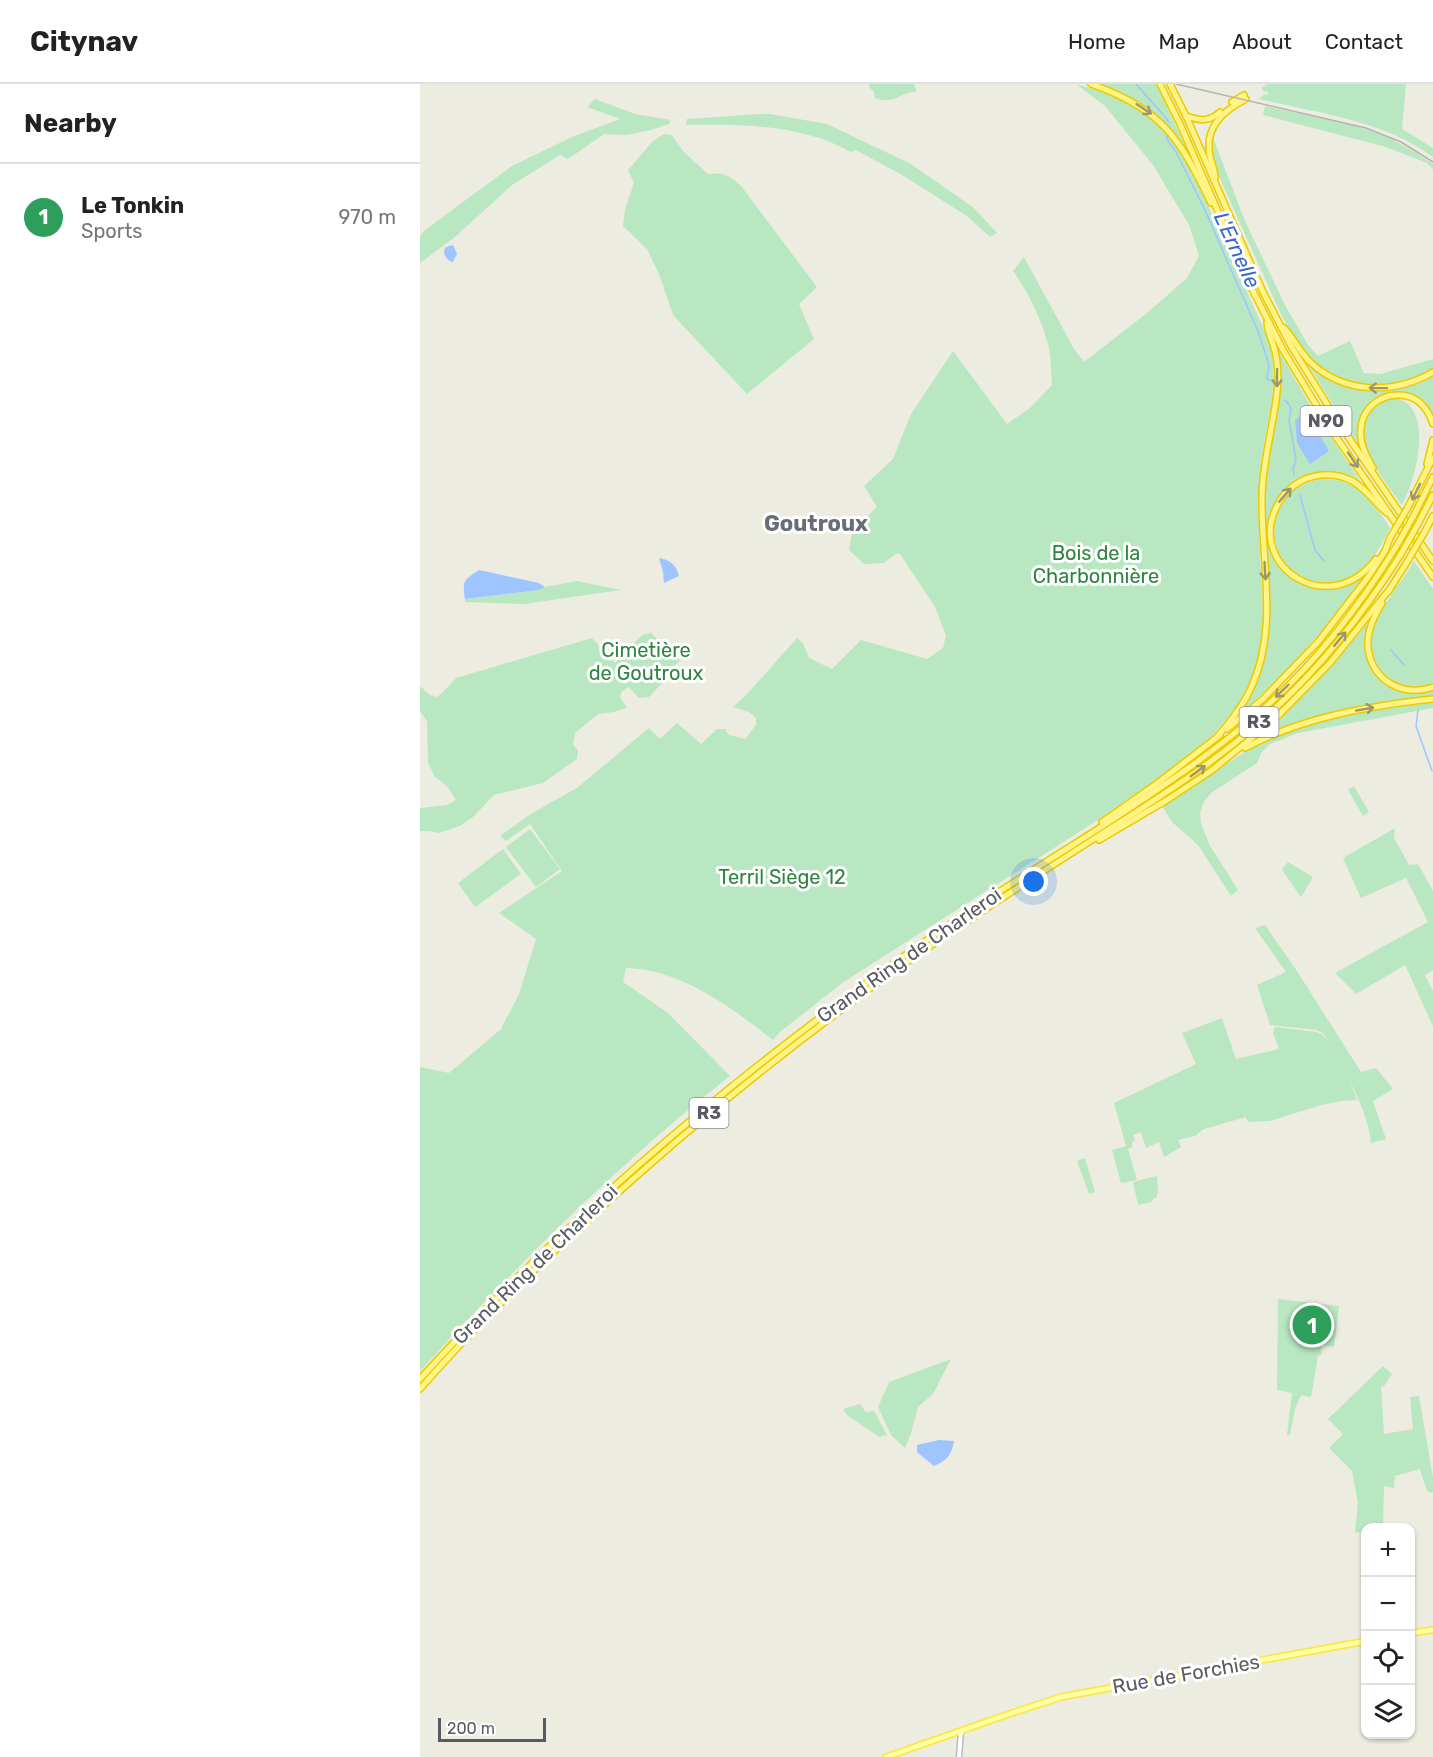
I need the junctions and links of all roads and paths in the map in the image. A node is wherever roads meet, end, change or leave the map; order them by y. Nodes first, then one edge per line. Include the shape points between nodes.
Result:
1 (1091, 84) edge
2 (1160, 84) edge
3 (1170, 84) edge
4 (1186, 117) junction
5 (1215, 182) junction
6 (1219, 215) junction
7 (1267, 321) junction
8 (1278, 322) junction
9 (1433, 372) edge
10 (1433, 424) edge
11 (1433, 440) edge
12 (1433, 458) edge
13 (1424, 475) junction
14 (1433, 477) edge
15 (1378, 481) junction
16 (1433, 495) edge
17 (1433, 516) edge
18 (1392, 517) junction
19 (1389, 541) junction
20 (1433, 561) edge
21 (1433, 577) edge
22 (1389, 590) junction
23 (1433, 687) edge
24 (1433, 699) edge
25 (1217, 737) junction
26 (1231, 756) junction
27 (1085, 837) junction
28 (1078, 849) junction
29 (420, 1379) edge
30 (420, 1389) edge
31 (1433, 1630) edge
32 (1415, 1633) edge
33 (1361, 1642) edge
34 (962, 1730) junction
35 (886, 1757) edge
36 (959, 1757) edge

1 -> 6 highway via 1131,100 1167,129 1184,150
2 - 6 highway, N90
3 - 4 highway, N90
4 - 5 highway, N90
4 - 5 highway via 1214,118 1245,97 1220,116 1211,132 1209,150
5 - 8 highway, N90
6 - 7 highway, N90
7 -> 18 highway, N90 via 1316,404
7 -> 25 highway via 1278,370 1262,494 1266,636 1250,690
9 -> 8 highway via 1412,383 1387,388 1363,388 1341,381 1313,364
8 - 15 highway, N90
10 - 15 highway via 1424,406 1402,395 1384,397 1369,408 1361,426 1362,446
11 - 13 highway
12 - 13 highway
13 -> 19 highway, bridge
14 -> 27 highway, Grand Ring de Charleroi / R3, bridge via 1396,547 1356,607 1296,678 1209,754
15 - 20 highway, N90
28 -> 16 highway, Grand Ring de Charleroi / R3, bridge via 1185,780 1294,691 1362,612 1401,554
17 - 22 highway, bridge
19 -> 18 highway via 1357,578 1322,587 1295,577 1280,562 1272,543 1271,522 1289,489 1305,479 1325,475 1354,482
18 - 21 highway, N90
19 - 25 highway via 1369,576 1318,642 1263,699
22 - 23 highway via 1370,630 1368,650 1372,664 1383,678 1401,689
22 - 26 highway via 1316,679
26 -> 24 highway via 1304,722
25 - 27 highway
26 - 28 highway via 1167,800 1090,846
27 - 29 highway, Grand Ring de Charleroi / R3 via 901,958 700,1112 567,1230
28 - 30 highway, Grand Ring de Charleroi / R3 via 903,965 704,1117 537,1268
31 - 32 main road
33 - 34 main road, Rue de Forchies via 1061,1697
34 - 35 main road, Rue de Forchies
34 - 36 street

